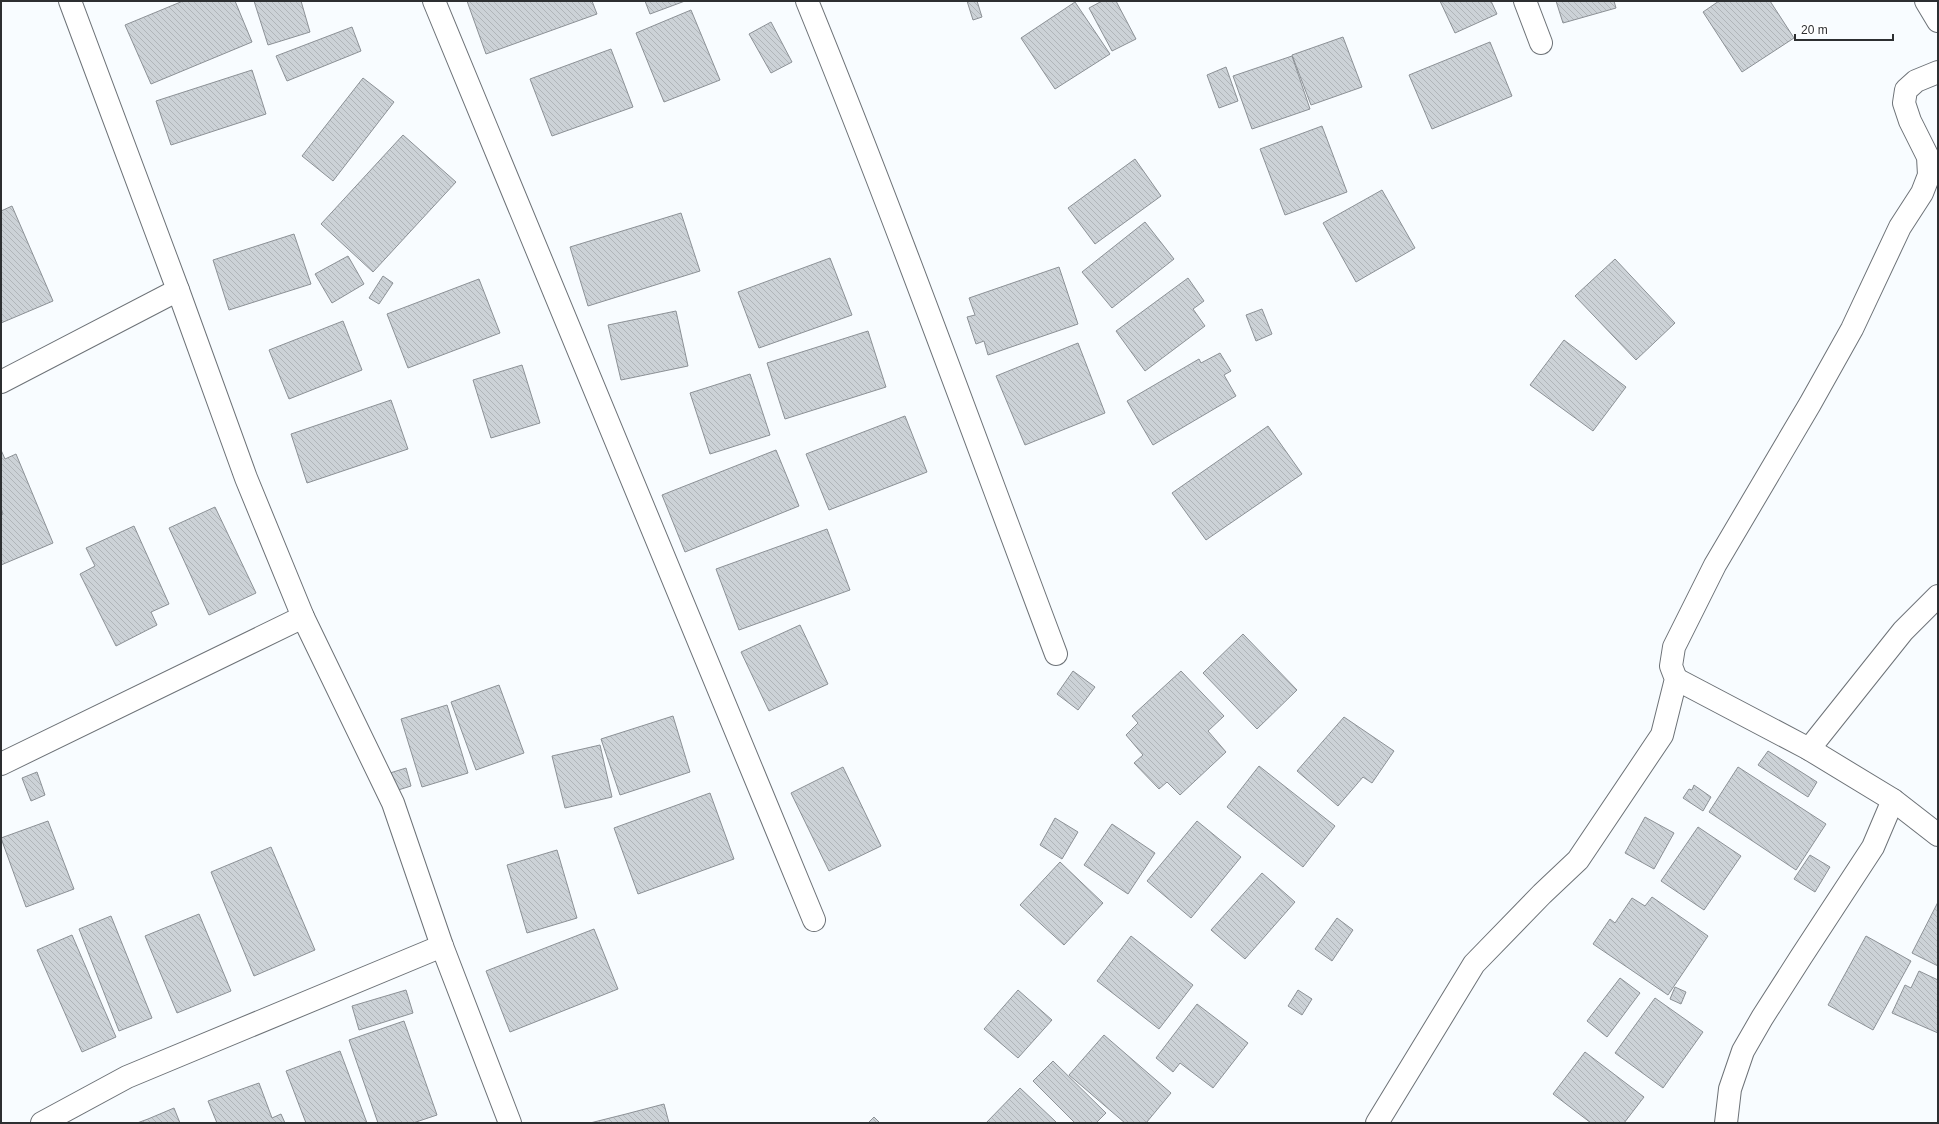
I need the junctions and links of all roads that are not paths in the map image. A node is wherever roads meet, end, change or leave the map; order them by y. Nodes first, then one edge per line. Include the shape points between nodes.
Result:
1 (70, 1) edge
2 (434, 1) edge
3 (807, 1) edge
4 (1525, 1) edge
5 (1926, 1) edge
6 (1938, 21) edge
7 (1542, 43) dead end
8 (1938, 72) edge
9 (178, 290) junction
10 (1, 382) edge
11 (1938, 596) edge
12 (304, 617) junction
13 (1056, 654) dead end
14 (1676, 679) junction
15 (1809, 749) junction
16 (1, 764) edge
17 (1893, 800) junction
18 (1938, 835) edge
19 (814, 920) dead end
20 (442, 946) junction
21 (42, 1123) edge
22 (510, 1123) edge
23 (1377, 1123) edge
24 (1726, 1123) edge

1 - 9 street
2 - 19 street
3 - 13 street via 916,278
4 - 7 street
5 - 6 street
8 - 14 street via 1916,81 1906,90 1904,103 1928,157 1929,175 1922,193 1900,227 1852,329 1814,398 1714,565 1696,600 1674,647 1671,666
9 - 10 street
9 - 12 street via 246,478
11 - 15 street via 1903,631
12 - 16 street
12 - 20 street via 393,803
14 - 15 street
14 - 23 street via 1662,734 1578,860 1474,964
15 - 17 street
17 - 18 street
17 - 24 street via 1873,847 1743,1051 1730,1090
20 - 21 street via 127,1077
20 - 22 street

